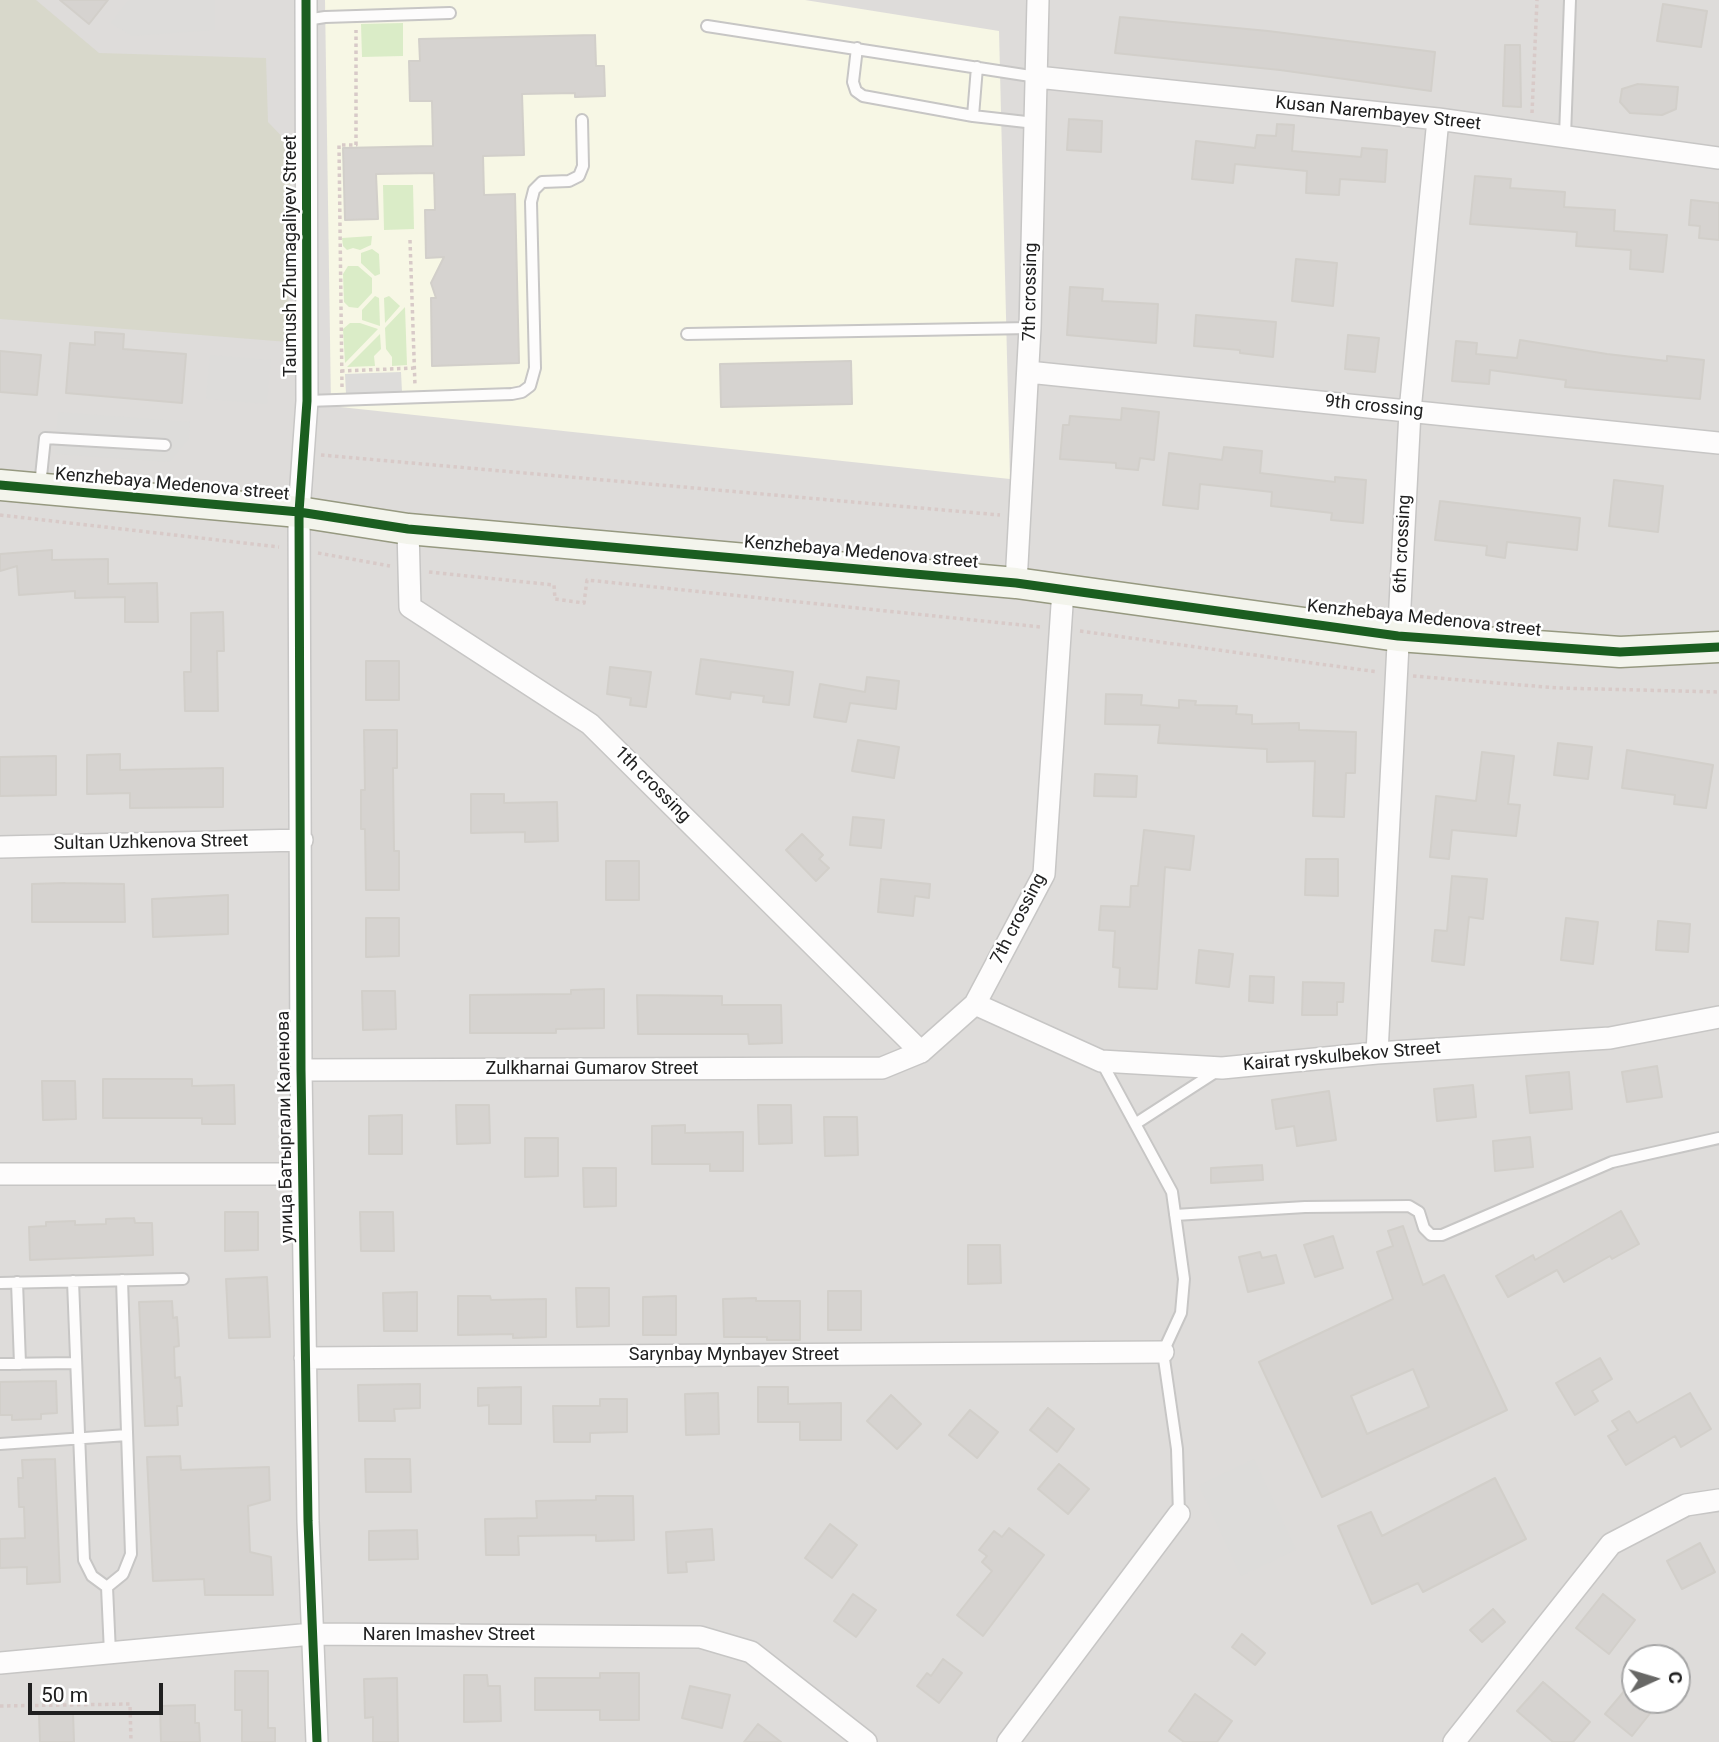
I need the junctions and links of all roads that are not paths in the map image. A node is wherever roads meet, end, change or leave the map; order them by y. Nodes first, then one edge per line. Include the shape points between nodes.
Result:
1 (1038, 0) edge
2 (1570, 0) edge
3 (306, 10) edge
4 (450, 13) dead end
5 (707, 26) dead end
6 (857, 48) junction
7 (977, 67) junction
8 (1037, 77) junction
9 (973, 116) junction
10 (1438, 119) junction
11 (582, 120) dead end
12 (1035, 123) junction
13 (1565, 136) junction
14 (1719, 158) edge
15 (1030, 328) junction
16 (687, 334) dead end
17 (1028, 372) junction
18 (307, 401) junction
19 (1410, 411) junction
20 (1719, 443) edge
21 (165, 445) dead end
22 (0, 485) edge
23 (40, 489) junction
24 (299, 512) junction
25 (408, 529) junction
26 (1016, 583) junction
27 (1063, 590) junction
28 (1398, 636) junction
29 (1719, 647) edge
30 (302, 840) junction
31 (0, 846) edge
32 (975, 1004) junction
33 (1719, 1017) edge
34 (921, 1052) junction
35 (1377, 1053) junction
36 (1101, 1061) junction
37 (883, 1068) joint
38 (1222, 1068) junction
39 (301, 1070) junction
40 (1135, 1124) junction
41 (1719, 1138) edge
42 (0, 1174) edge
43 (302, 1174) junction
44 (1175, 1215) junction
45 (183, 1279) dead end
46 (122, 1280) junction
47 (73, 1281) junction
48 (17, 1282) junction
49 (0, 1283) edge
50 (1163, 1352) junction
51 (305, 1358) junction
52 (76, 1363) junction
53 (0, 1364) edge
54 (20, 1364) junction
55 (127, 1436) junction
56 (80, 1439) junction
57 (0, 1444) edge
58 (1719, 1500) edge
59 (1179, 1514) joint
60 (107, 1587) junction
61 (312, 1634) junction
62 (110, 1653) junction
63 (0, 1663) edge
64 (317, 1742) edge
65 (866, 1742) edge
66 (1008, 1742) edge
67 (1454, 1742) edge

1 - 8 street, 7th crossing
2 - 13 lane
3 - 4 lane via 325,17 356,18
3 - 18 street, Taumush Zhumagaliyev Street
5 - 6 lane
6 - 7 lane
6 - 9 lane via 853,82 863,96
7 - 8 lane
7 - 9 lane
8 - 10 street, Kusan Narembayev Street
8 - 12 street, 7th crossing
9 - 12 lane
10 - 13 street, Kusan Narembayev Street
10 - 19 street, 6th crossing
11 - 18 lane via 579,176 542,182 531,202 535,368 530,386 512,394
12 - 15 street, 7th crossing
13 - 14 street, Kusan Narembayev Street
15 - 16 lane
15 - 17 street, 7th crossing
17 - 19 street, 9th crossing
17 - 26 street, 7th crossing
18 - 24 street, Taumush Zhumagaliyev Street
19 - 20 street, 9th crossing
19 - 28 street, 6th crossing
21 - 23 lane via 46,438
22 - 23 street, Kenzhebaya Medenova street
23 - 24 street, Kenzhebaya Medenova street
24 - 25 street, Kenzhebaya Medenova street
24 - 30 street, улица Батыргали Каленова
25 - 26 street, Kenzhebaya Medenova street
25 - 34 street, 1th crossing via 410,607 590,724
26 - 27 street, Kenzhebaya Medenova street
27 - 28 street, Kenzhebaya Medenova street
27 - 32 street, 7th crossing via 1044,874
28 - 29 street, Kenzhebaya Medenova street via 1620,652
28 - 35 street, 6th crossing
30 - 31 street, Sultan Uzhkenova Street
30 - 39 street, улица Батыргали Каленова
32 - 34 street, 7th crossing
32 - 36 street, Kairat ryskulbekov Street
33 - 35 street, Kairat ryskulbekov Street via 1610,1038
34 - 37 street, 7th crossing
35 - 38 street, Kairat ryskulbekov Street
36 - 38 street, Kairat ryskulbekov Street
36 - 40 lane
37 - 39 street, Zulkharnai Gumarov Street
38 - 40 lane
39 - 43 street, улица Батыргали Каленова
40 - 44 lane via 1172,1192
41 - 44 lane via 1612,1162 1441,1235 1431,1235 1419,1212 1409,1206 1306,1206
42 - 43 street
43 - 51 street, улица Батыргали Каленова
44 - 50 lane via 1184,1279 1181,1313
45 - 46 lane
46 - 47 lane
46 - 55 lane
47 - 48 lane
47 - 52 lane
48 - 49 lane
48 - 54 lane
50 - 51 street, Sarynbay Mynbayev Street
50 - 59 lane via 1178,1449
51 - 61 street, улица Батыргали Каленова
52 - 54 lane
52 - 56 lane
53 - 54 lane
55 - 56 lane
55 - 60 lane via 131,1554 123,1574
56 - 57 lane
56 - 60 lane via 84,1560 92,1576
58 - 67 street via 1686,1504 1611,1544
59 - 66 street
60 - 62 lane
61 - 62 street, Naren Imashev Street
61 - 64 street, улица Батыргали Каленова
61 - 65 street, Naren Imashev Street via 700,1637 751,1652
62 - 63 street, Naren Imashev Street

